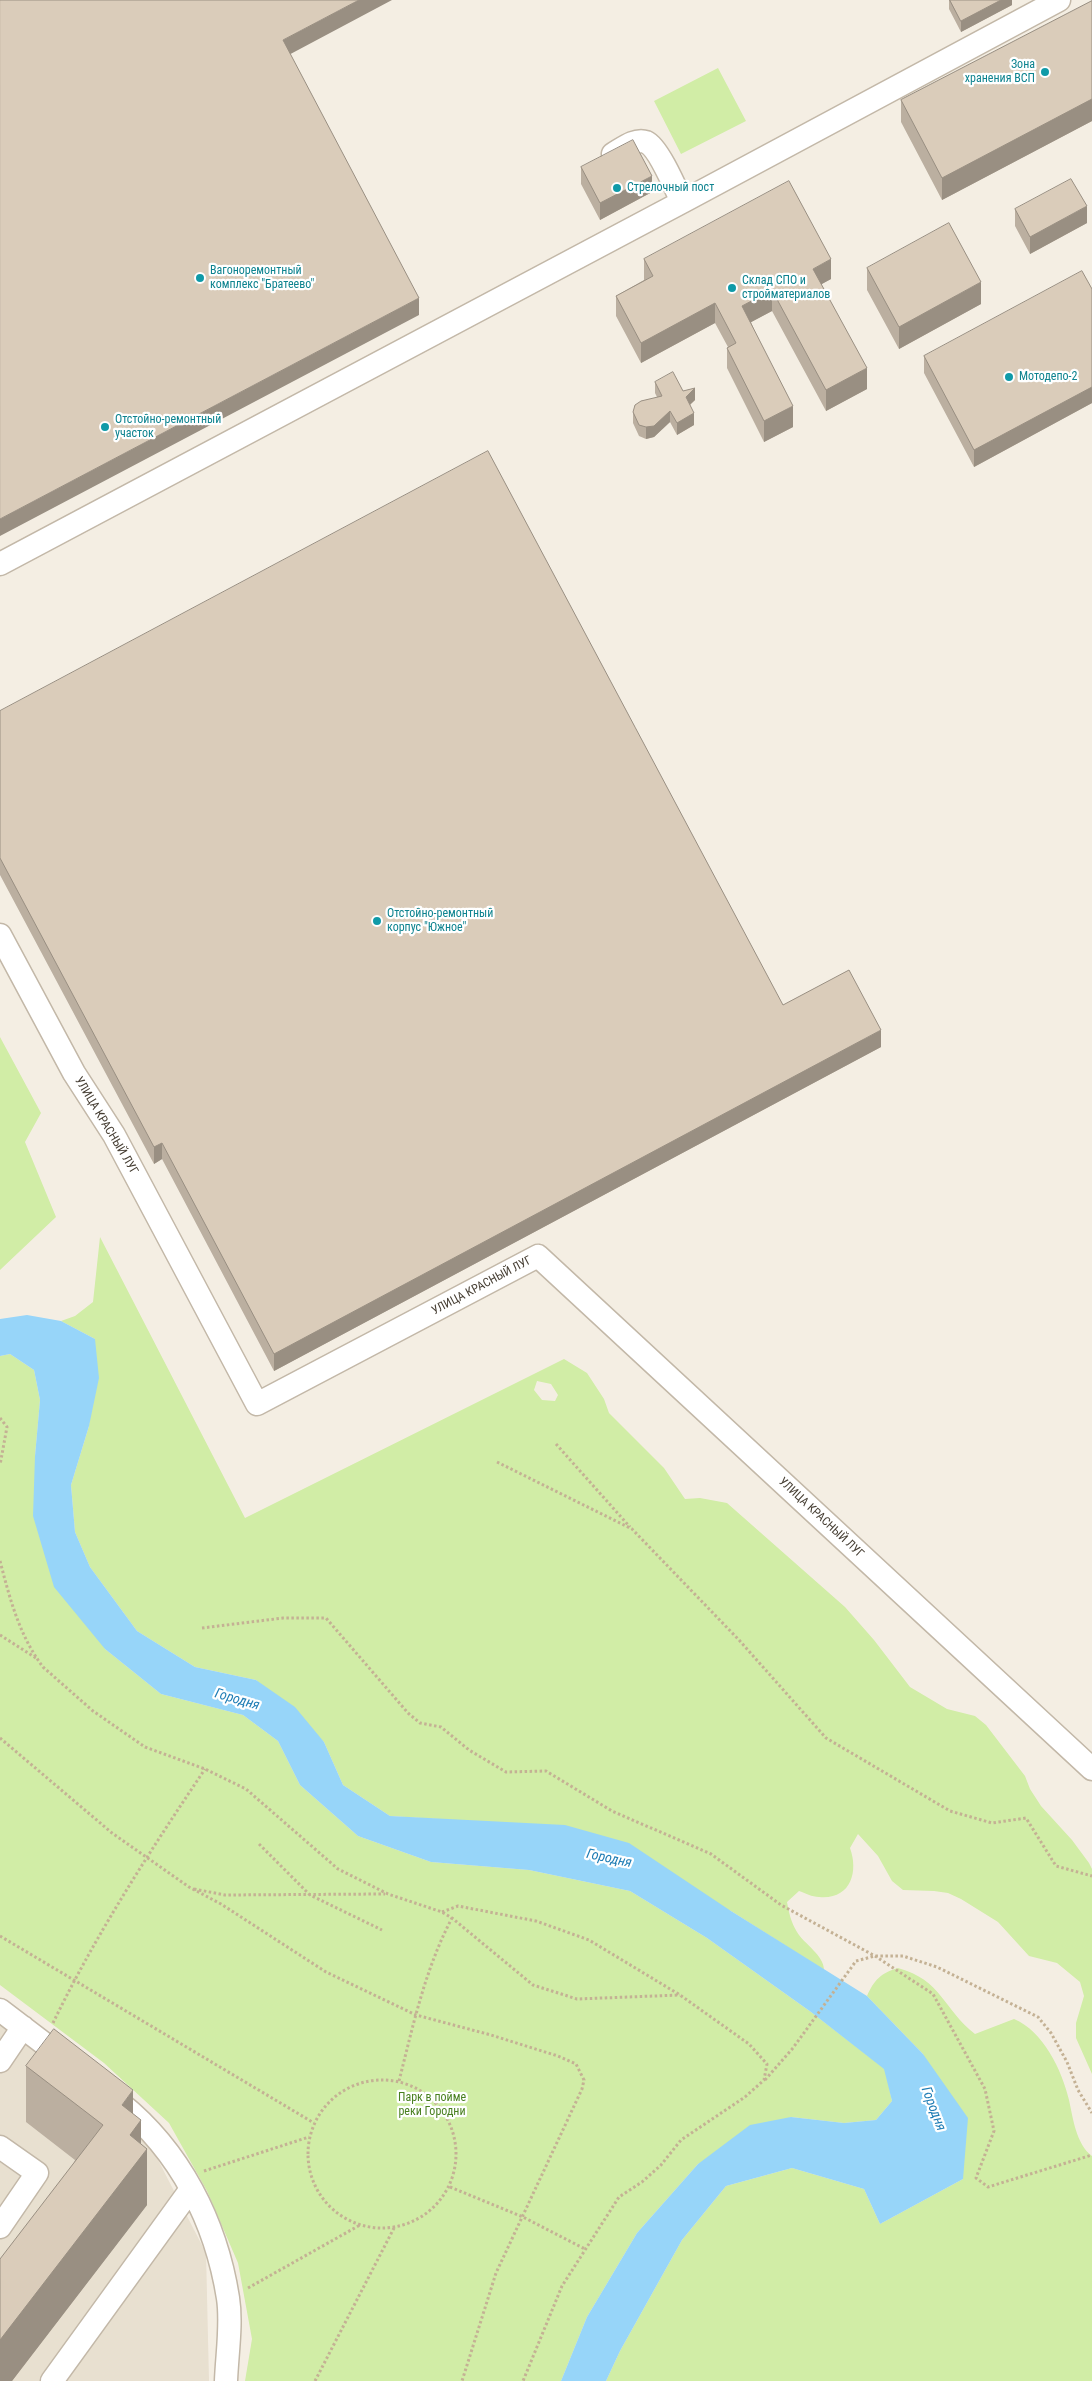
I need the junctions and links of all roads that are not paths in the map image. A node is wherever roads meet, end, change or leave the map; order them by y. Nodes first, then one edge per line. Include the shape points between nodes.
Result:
1 (1059, 0) edge
2 (613, 154) edge
3 (682, 202) junction
4 (0, 564) edge
5 (0, 935) edge
6 (1092, 1769) edge
7 (0, 2010) edge
8 (23, 2028) junction
9 (0, 2061) edge
10 (0, 2147) edge
11 (197, 2180) junction
12 (0, 2227) edge
13 (52, 2381) edge
14 (226, 2381) edge

1 - 3 street
2 - 3 street via 634,142 645,142 654,149
3 - 4 street
5 - 6 street, УЛИЦА КРАСНЫЙ ЛУГ via 74,1073 114,1135 257,1404 538,1256
7 - 8 street
8 - 9 street
8 - 11 street via 129,2111
10 - 12 street via 37,2173
11 - 13 street
11 - 14 street via 228,2299

